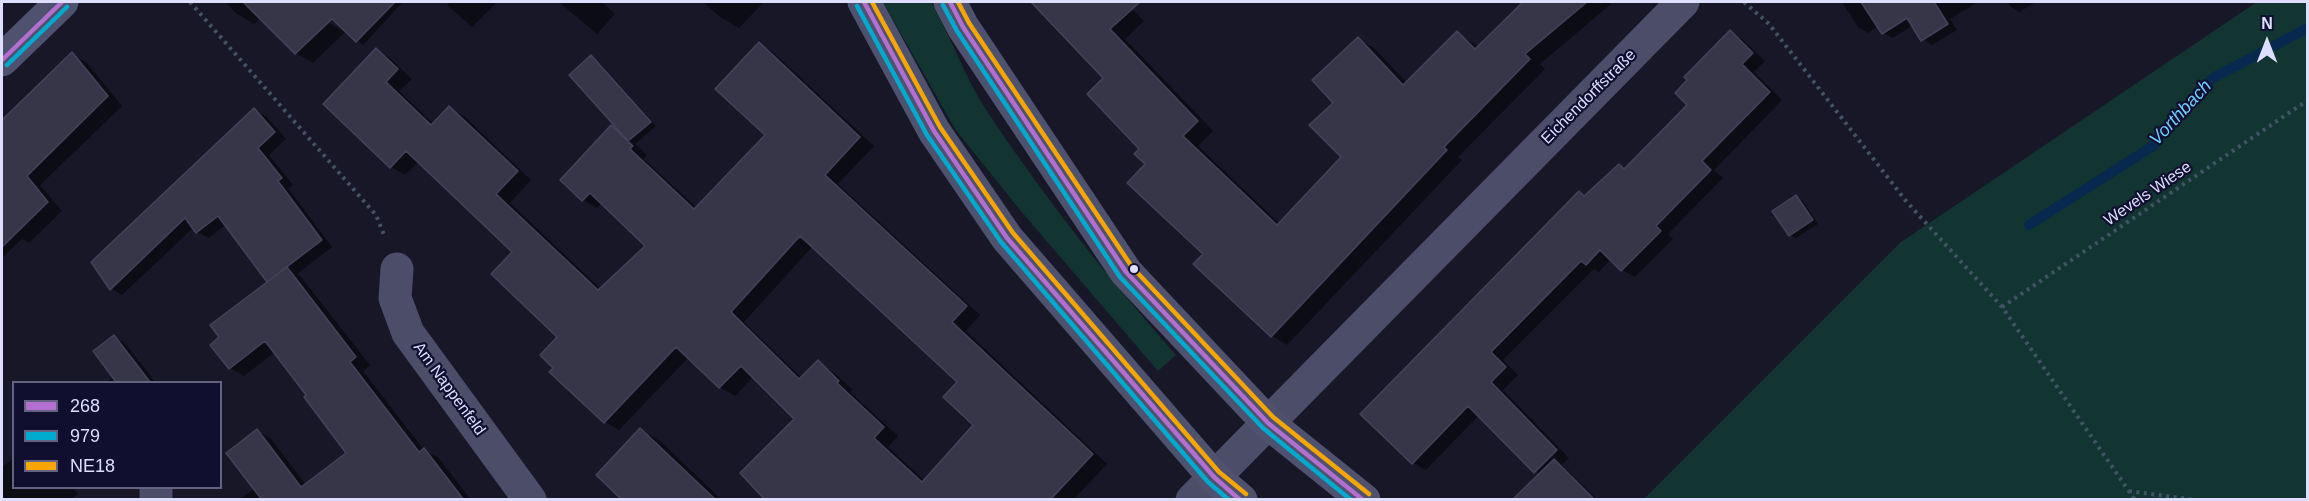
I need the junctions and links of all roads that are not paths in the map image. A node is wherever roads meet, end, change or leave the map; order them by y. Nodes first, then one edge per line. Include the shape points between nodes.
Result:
1 (62, 2) edge
2 (864, 2) edge
3 (950, 2) edge
4 (1683, 2) edge
5 (2, 60) edge
6 (397, 269) road end
7 (1268, 423) junction
8 (1203, 488) edge
9 (530, 500) edge
10 (1241, 500) edge
11 (1364, 500) edge

1 - 5 main road
2 - 8 main road via 934,131 1008,238
3 - 7 main road via 1126,272
4 - 7 street, Eichendorffstraße
6 - 9 street, Am Nappenfeld via 395,298 408,333
7 - 8 street, Eichendorffstraße
7 - 11 main road
8 - 10 main road

